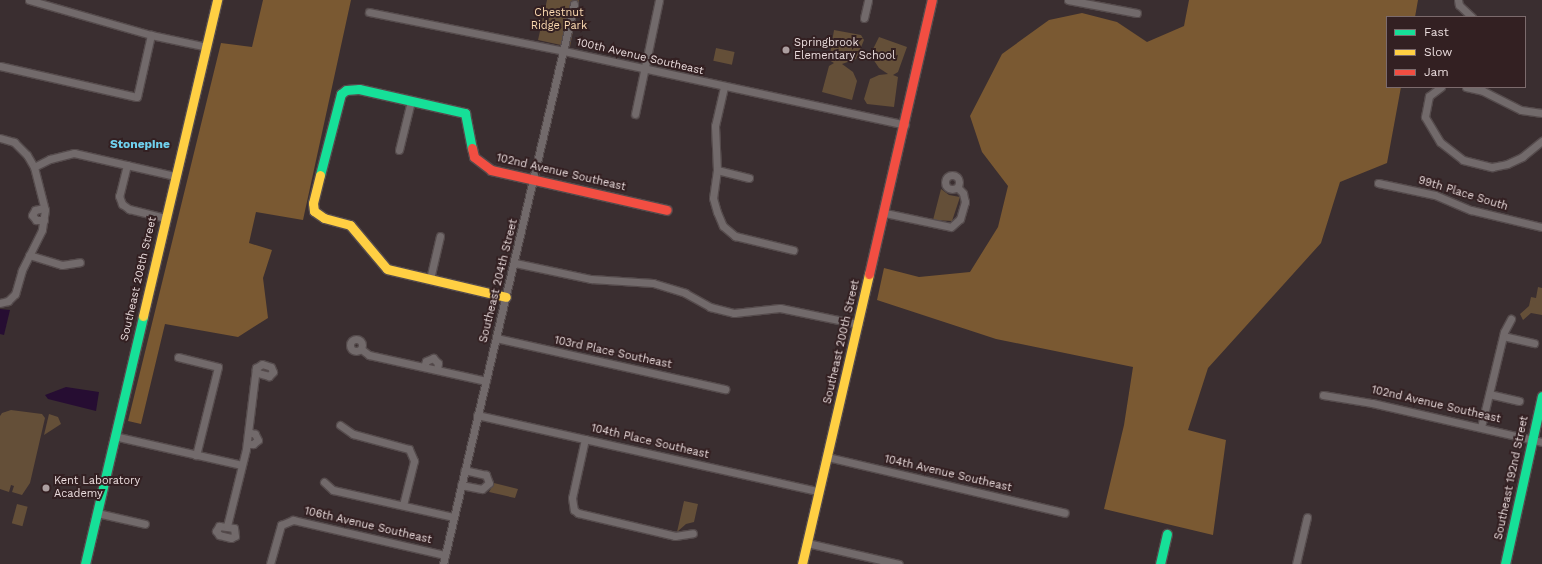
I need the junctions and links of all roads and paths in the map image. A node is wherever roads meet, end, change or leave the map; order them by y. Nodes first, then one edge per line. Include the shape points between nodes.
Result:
1 (29, 0) edge
2 (217, 0) edge
3 (659, 0) edge
4 (868, 0) edge
5 (932, 0) edge
6 (1068, 0) edge
7 (1458, 0) edge
8 (574, 4) dead end
9 (369, 12) dead end
10 (1137, 13) dead end
11 (1471, 16) edge
12 (864, 18) dead end
13 (151, 36) junction
14 (207, 47) junction
15 (564, 51) junction
16 (0, 66) edge
17 (644, 69) junction
18 (724, 87) junction
19 (1439, 88) edge
20 (1470, 88) edge
21 (411, 102) junction
22 (1542, 113) edge
23 (635, 114) dead end
24 (905, 125) junction
25 (0, 138) edge
26 (1542, 141) edge
27 (399, 150) dead end
28 (126, 165) junction
29 (34, 167) junction
30 (717, 170) junction
31 (175, 176) junction
32 (749, 178) dead end
33 (535, 181) junction
34 (1378, 183) dead end
35 (957, 187) dead end
36 (44, 208) junction
37 (667, 210) dead end
38 (885, 213) junction
39 (166, 218) junction
40 (44, 220) junction
41 (1542, 227) edge
42 (440, 236) dead end
43 (793, 250) dead end
44 (28, 255) junction
45 (80, 262) dead end
46 (515, 264) junction
47 (430, 279) junction
48 (506, 297) junction
49 (0, 303) edge
50 (1511, 319) dead end
51 (858, 324) junction
52 (1503, 336) junction
53 (496, 338) junction
54 (1534, 343) dead end
55 (361, 349) dead end
56 (178, 356) dead end
57 (424, 367) junction
58 (256, 370) dead end
59 (437, 370) junction
60 (486, 381) junction
61 (725, 388) dead end
62 (1489, 394) junction
63 (1323, 395) dead end
64 (1542, 396) edge
65 (1519, 401) dead end
66 (477, 415) junction
67 (340, 425) dead end
68 (1481, 427) junction
69 (248, 432) junction
70 (114, 436) junction
71 (585, 439) junction
72 (1532, 439) junction
73 (1542, 442) edge
74 (247, 444) junction
75 (196, 454) junction
76 (827, 457) junction
77 (242, 465) junction
78 (464, 470) junction
79 (324, 482) dead end
80 (461, 485) junction
81 (818, 491) junction
82 (403, 505) junction
83 (97, 513) junction
84 (1065, 513) dead end
85 (454, 517) junction
86 (1307, 517) dead end
87 (145, 524) dead end
88 (227, 526) dead end
89 (693, 533) dead end
90 (1167, 534) dead end
91 (807, 543) junction
92 (445, 555) junction
93 (85, 564) edge
94 (270, 564) edge
95 (444, 564) edge
96 (802, 564) edge
97 (899, 564) edge
98 (1160, 564) edge
99 (1296, 564) edge
100 (1506, 564) edge

1 - 13 street
2 - 14 street, Southeast 208th Street
3 - 17 street
4 - 12 street
5 - 24 street, Southeast 200th Street
6 - 10 street
7 - 11 street via 1459,5
8 - 15 street, Southeast 204th Street
9 - 15 street, 100th Avenue Southeast
13 - 14 street
13 - 16 street via 137,97
14 - 31 street, Southeast 208th Street
15 - 17 street, 100th Avenue Southeast
15 - 33 street, Southeast 204th Street
17 - 18 street, 100th Avenue Southeast
17 - 23 street
18 - 24 street, 100th Avenue Southeast
18 - 30 street via 715,126
19 - 26 street via 1434,91 1426,105 1425,117 1437,139 1449,152 1476,164 1492,166 1507,164 1522,157
20 - 22 street via 1483,91 1521,110
21 - 27 street
21 - 33 street, 102nd Avenue Southeast via 465,113 471,150 482,166
21 - 47 street via 359,89 346,90 338,102 313,203 314,211 324,218 350,226 387,270
24 - 38 street, Southeast 200th Street
25 - 29 street via 14,142 27,155
28 - 29 street via 74,153 50,159
28 - 31 street
28 - 39 street via 120,196 122,204 129,209
29 - 36 street
30 - 32 street
30 - 43 street via 713,198 723,226 735,236
31 - 39 street, Southeast 208th Street
33 - 37 street, 102nd Avenue Southeast
33 - 46 street, Southeast 204th Street
34 - 41 street, 99th Place South via 1435,195 1471,210
35 - 38 street via 963,193 965,202 960,219 951,227
36 - 40 street
36 - 40 street via 35,210 32,216 36,220
38 - 51 street, Southeast 200th Street
39 - 70 street, Southeast 208th Street
40 - 44 street
42 - 47 street
44 - 45 street via 62,265
44 - 49 street via 15,294 8,301
46 - 48 street, Southeast 204th Street
46 - 51 street via 573,276 661,285 722,311 734,313 780,308
47 - 48 street
48 - 53 street, Southeast 204th Street
50 - 52 street
51 - 76 street, Southeast 200th Street
52 - 54 street
52 - 62 street
53 - 60 street, Southeast 204th Street
53 - 61 street, 103rd Place Southeast
55 - 57 street via 369,355
56 - 75 street via 218,367
57 - 59 street
57 - 59 street via 426,361 433,358 438,363
58 - 69 street
59 - 60 street
60 - 66 street, Southeast 204th Street
62 - 65 street
62 - 68 street
63 - 68 street, 102nd Avenue Southeast
64 - 72 street, Southeast 192nd Street
66 - 71 street, 104th Place Southeast
66 - 78 street, Southeast 204th Street
67 - 82 street via 353,434 405,446 411,453 414,461
68 - 72 street, 102nd Avenue Southeast
69 - 74 street
69 - 74 street via 255,434 258,440 254,444
70 - 75 street
70 - 83 street, Southeast 208th Street
71 - 81 street, 104th Place Southeast
71 - 89 street via 572,498 574,510 585,516 675,536
72 - 73 street, 102nd Avenue Southeast
72 - 100 street, Southeast 192nd Street
74 - 77 street
75 - 77 street
76 - 81 street, Southeast 200th Street
76 - 84 street, 104th Avenue Southeast
77 - 88 street
78 - 80 street, Southeast 204th Street
78 - 80 street via 486,475 488,483 482,489
79 - 82 street via 333,490
80 - 85 street, Southeast 204th Street
81 - 91 street, Southeast 200th Street
82 - 85 street
83 - 87 street
83 - 93 street, Southeast 208th Street
85 - 92 street, Southeast 204th Street
86 - 99 street
90 - 98 street
91 - 96 street, Southeast 200th Street
91 - 97 street
92 - 94 street, 106th Avenue Southeast via 293,520 286,522 278,532
92 - 95 street, Southeast 204th Street

